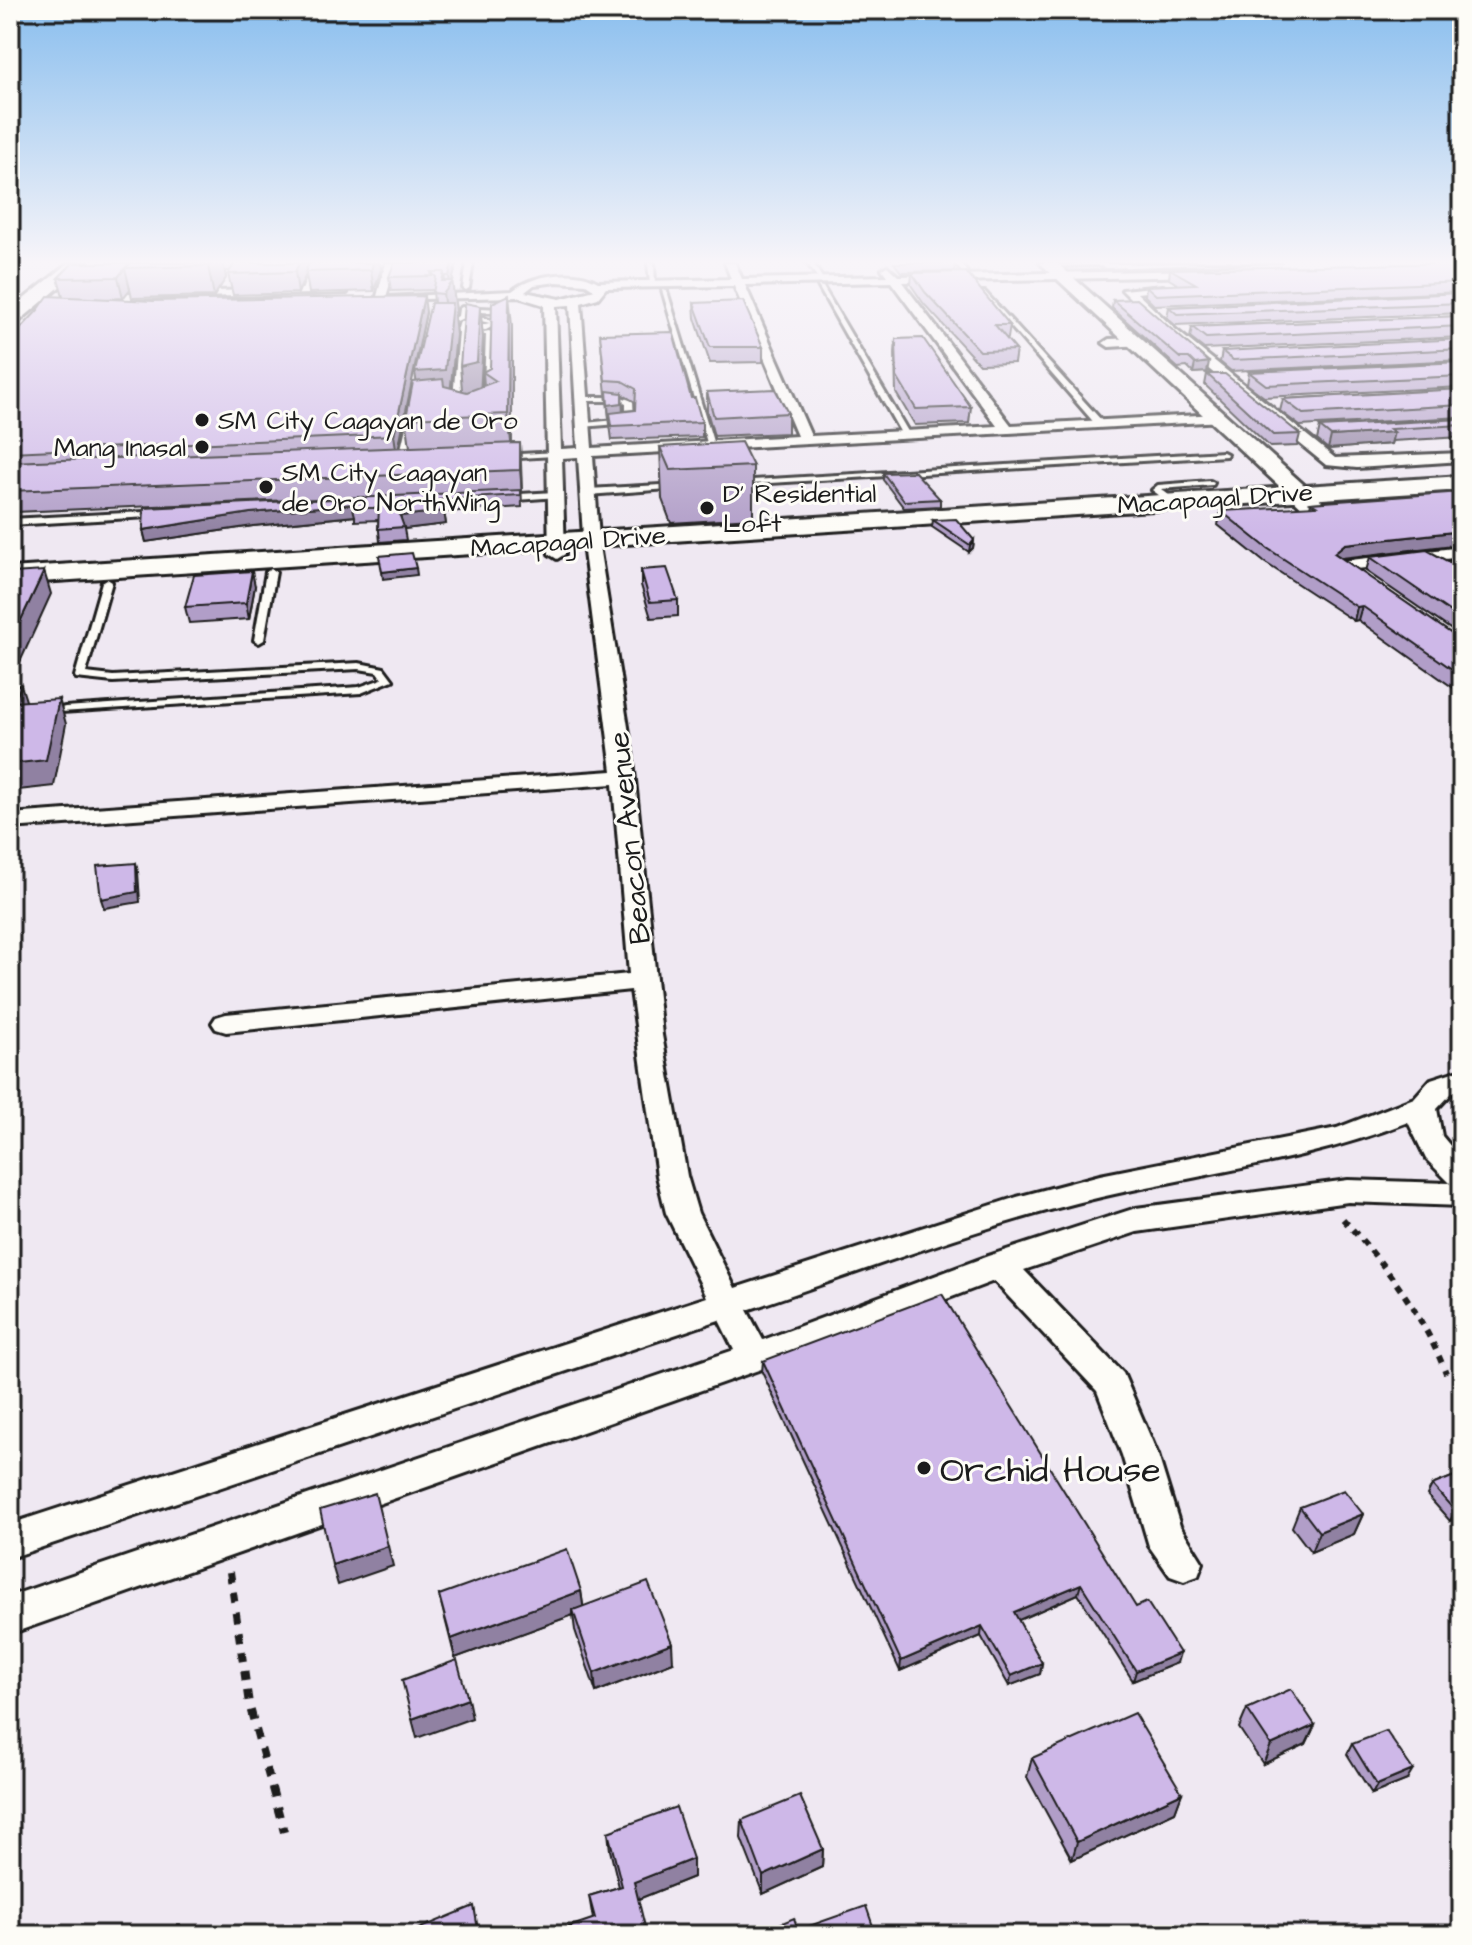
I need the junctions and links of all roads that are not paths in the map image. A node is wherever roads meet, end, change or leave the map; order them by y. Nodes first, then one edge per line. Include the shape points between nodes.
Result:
1 (460, 354) edge
2 (488, 354) edge
3 (551, 354) edge
4 (579, 354) edge
5 (683, 354) edge
6 (769, 354) edge
7 (861, 354) edge
8 (950, 354) edge
9 (1038, 354) edge
10 (1120, 354) edge
11 (1150, 354) edge
12 (1198, 354) edge
13 (1201, 356) junction
14 (1217, 356) dead end
15 (1131, 365) dead end
16 (1236, 377) junction
17 (1198, 379) edge
18 (1165, 398) dead end
19 (582, 399) junction
20 (487, 401) edge
21 (456, 403) junction
22 (444, 411) edge
23 (413, 412) edge
24 (452, 417) edge
25 (1218, 418) junction
26 (1187, 420) junction
27 (1100, 424) junction
28 (585, 425) junction
29 (1007, 430) junction
30 (1326, 431) edge
31 (1295, 433) junction
32 (906, 435) junction
33 (806, 440) junction
34 (712, 446) junction
35 (585, 453) junction
36 (554, 454) junction
37 (493, 457) edge
38 (1462, 457) edge
39 (418, 460) edge
40 (402, 461) junction
41 (387, 462) edge
42 (1233, 464) junction
43 (731, 483) edge
44 (1210, 483) dead end
45 (1462, 483) edge
46 (683, 486) edge
47 (588, 492) junction
48 (555, 495) junction
49 (493, 498) edge
50 (1462, 498) edge
51 (1171, 501) junction
52 (1290, 501) junction
53 (181, 513) edge
54 (10, 522) edge
55 (591, 546) junction
56 (556, 548) junction
57 (1462, 552) edge
58 (1426, 555) junction
59 (1450, 570) edge
60 (271, 572) junction
61 (10, 576) edge
62 (107, 582) junction
63 (10, 588) edge
64 (1375, 591) edge
65 (259, 640) dead end
66 (65, 710) dead end
67 (622, 777) junction
68 (10, 821) edge
69 (644, 981) junction
70 (226, 1023) dead end
71 (1462, 1078) edge
72 (1423, 1105) junction
73 (1462, 1177) edge
74 (1462, 1195) edge
75 (999, 1265) junction
76 (727, 1302) junction
77 (755, 1357) junction
78 (10, 1541) edge
79 (1184, 1563) dead end
80 (10, 1615) edge

1 - 21 lane
2 - 20 lane
3 - 36 street
4 - 19 street, Beacon Avenue
5 - 34 lane
6 - 33 street
7 - 32 lane
8 - 29 street
9 - 27 lane
10 - 15 street
11 - 25 street
12 - 13 street
13 - 14 street
13 - 16 street
16 - 17 street
16 - 31 street via 1270,403
18 - 26 street
19 - 28 street, Beacon Avenue
19 - 28 lane via 630,403 630,421
21 - 22 lane via 470,407
21 - 24 lane
23 - 40 lane
25 - 26 street
25 - 52 street
26 - 27 street
26 - 42 street
27 - 29 street
28 - 35 street, Beacon Avenue
29 - 32 street
30 - 31 street
31 - 38 street via 1331,462
32 - 33 street
33 - 34 street
34 - 35 street
35 - 36 street
35 - 47 street, Beacon Avenue
36 - 37 lane
36 - 48 street
39 - 40 lane
40 - 41 lane
42 - 43 lane
42 - 52 street
44 - 51 lane via 1158,487
45 - 52 main road, Macapagal Drive
46 - 47 lane
47 - 55 street, Beacon Avenue
48 - 49 lane
48 - 56 street
50 - 52 main road, Macapagal Drive
51 - 52 main road, Macapagal Drive
51 - 55 main road, Macapagal Drive
52 - 55 main road, Macapagal Drive
53 - 54 lane
55 - 56 main road, Macapagal Drive
55 - 67 street, Beacon Avenue
56 - 60 main road, Macapagal Drive
56 - 61 main road, Macapagal Drive
57 - 58 street
58 - 59 street
58 - 64 street via 1342,566
60 - 62 main road, Macapagal Drive
60 - 65 lane
62 - 63 main road, Macapagal Drive
62 - 66 lane via 80,676 113,679 359,666 380,670 388,680 348,692
67 - 68 street
67 - 69 street, Beacon Avenue
69 - 70 street
69 - 76 street, Beacon Avenue via 672,1176 682,1213
71 - 72 street via 1443,1085
72 - 73 street via 1425,1134
72 - 76 street via 1342,1137 1017,1208
74 - 75 street via 1397,1190 1321,1194 1136,1220
75 - 77 street
75 - 79 street via 1111,1383 1163,1534
76 - 77 street, Beacon Avenue
76 - 78 street
77 - 80 street

